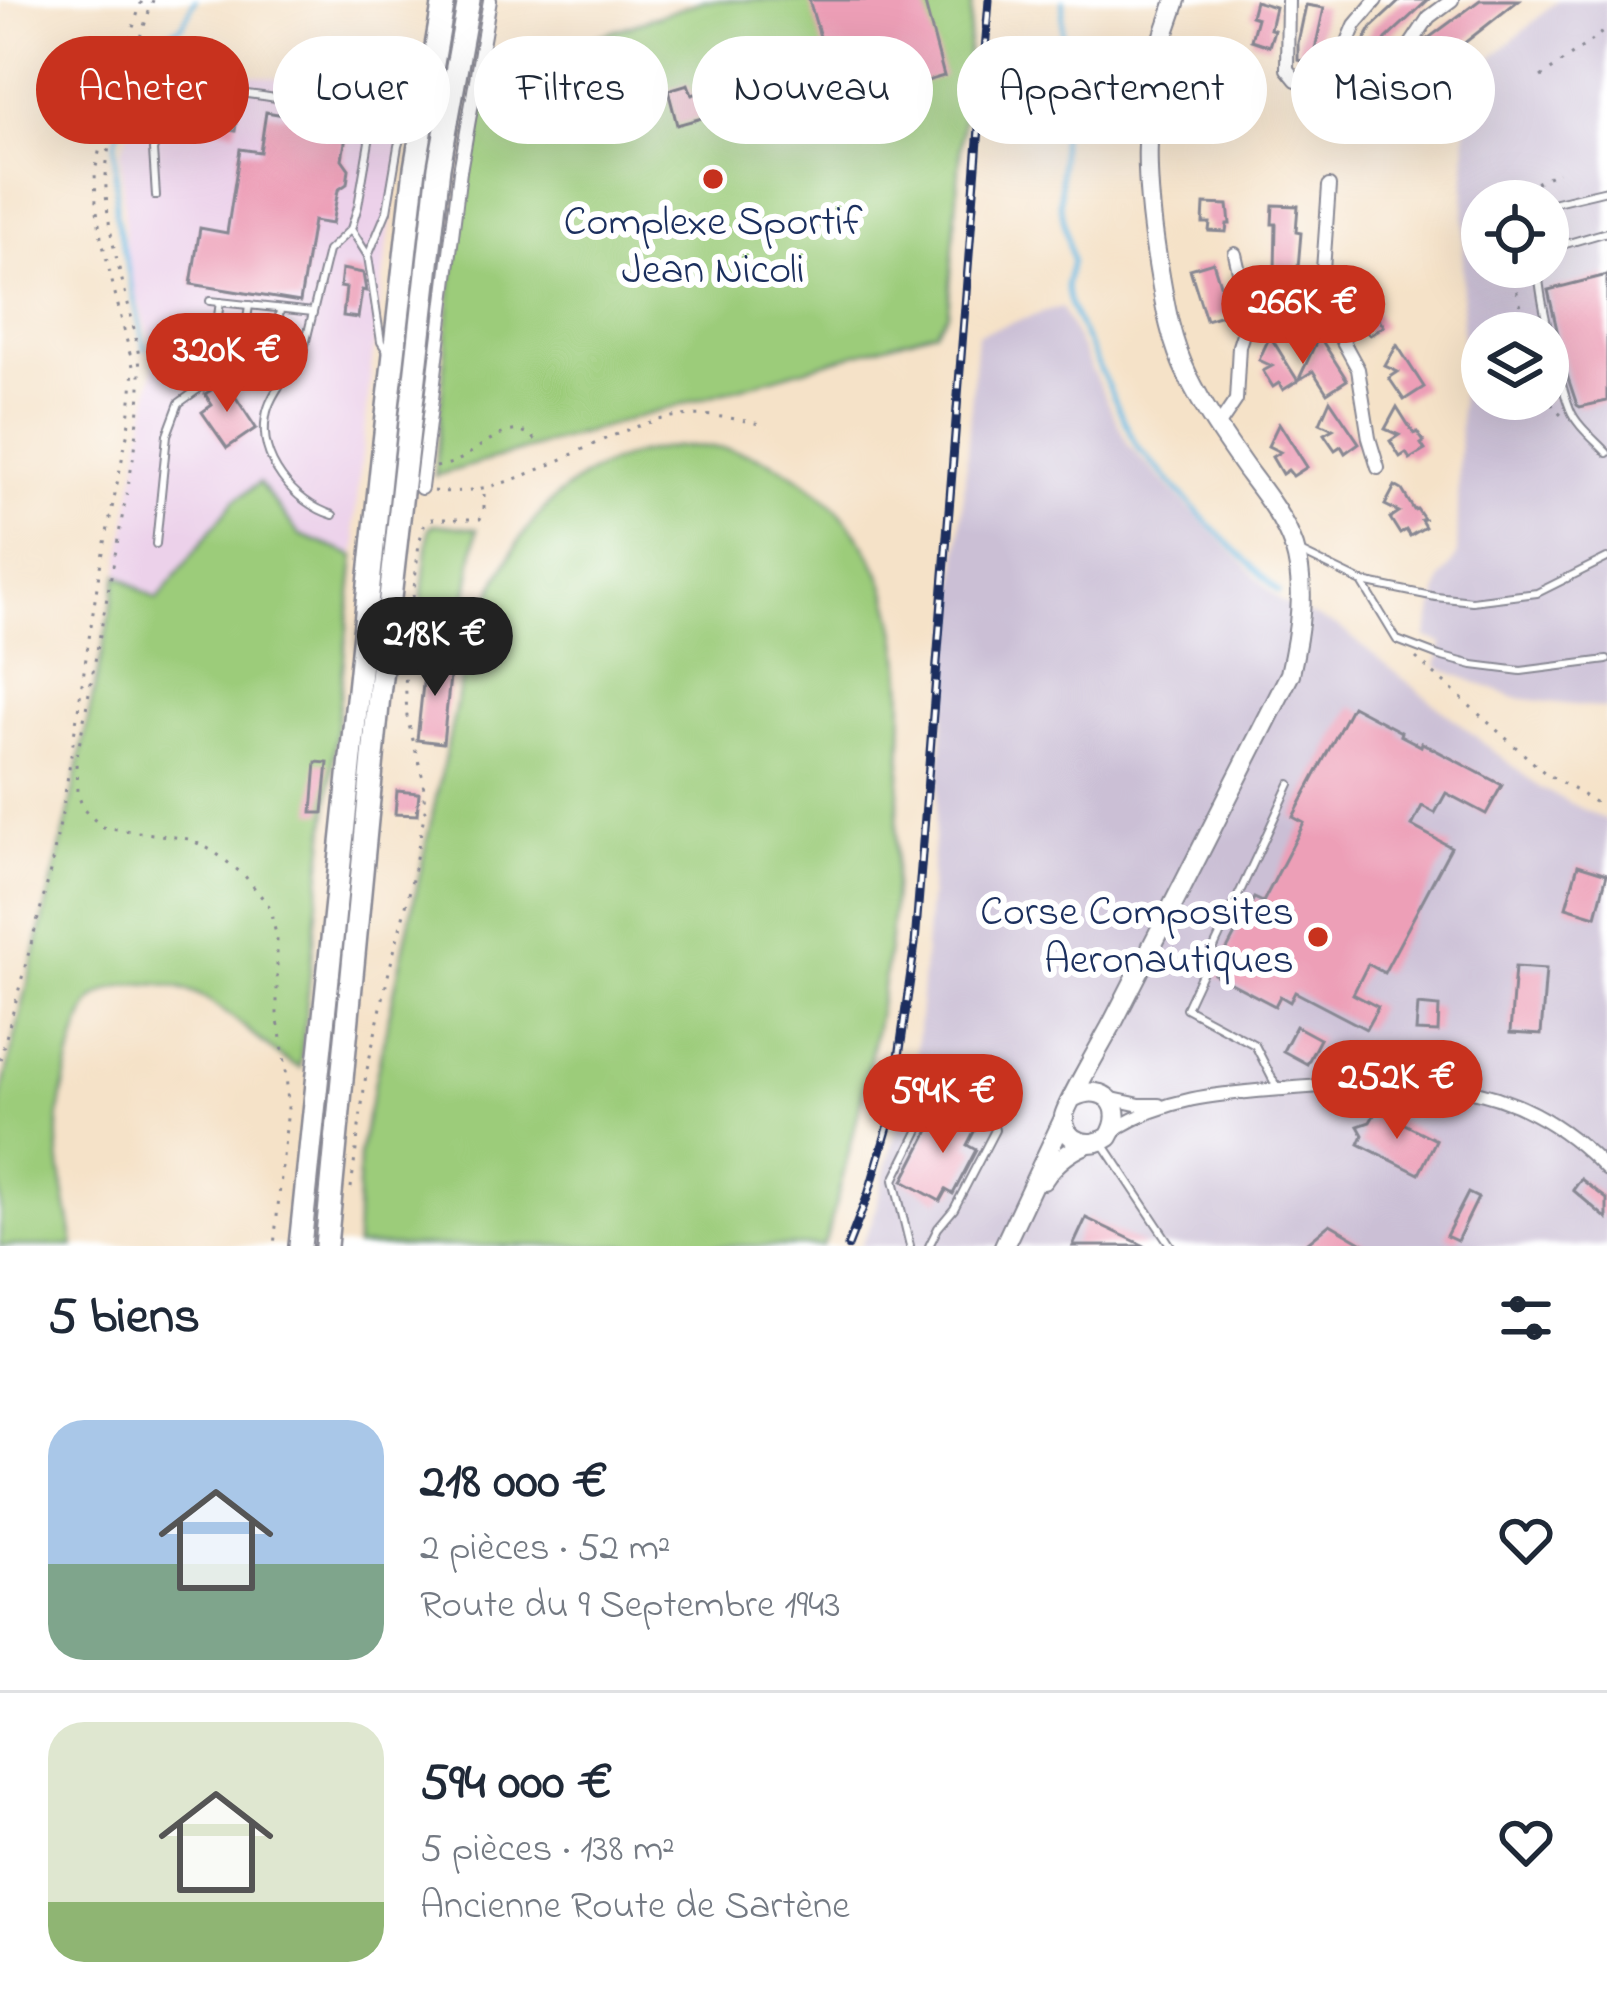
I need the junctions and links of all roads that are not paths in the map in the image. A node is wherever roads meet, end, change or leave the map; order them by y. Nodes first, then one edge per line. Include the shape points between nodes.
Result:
1 (444, 0) edge
2 (469, 0) edge
3 (490, 0) edge
4 (1176, 0) edge
5 (1288, 0) edge
6 (1376, 0) edge
7 (1452, 0) edge
8 (438, 36) edge
9 (1417, 36) edge
10 (273, 98) edge
11 (369, 144) edge
12 (399, 144) edge
13 (420, 144) edge
14 (1329, 186) dead end
15 (1607, 190) edge
16 (156, 196) dead end
17 (1569, 199) edge
18 (351, 229) junction
19 (1607, 232) edge
20 (1569, 243) edge
21 (1235, 254) dead end
22 (368, 256) junction
23 (1541, 288) edge
24 (249, 305) junction
25 (280, 309) junction
26 (313, 312) junction
27 (1320, 312) junction
28 (1249, 315) junction
29 (215, 337) dead end
30 (244, 341) dead end
31 (274, 348) dead end
32 (394, 364) junction
33 (284, 379) junction
34 (1217, 428) junction
35 (1607, 453) edge
36 (1378, 468) dead end
37 (421, 488) road end
38 (333, 515) dead end
39 (156, 544) dead end
40 (1295, 549) junction
41 (1607, 558) edge
42 (1362, 581) junction
43 (1607, 659) edge
44 (1290, 784) dead end
45 (1103, 1042) junction
46 (1277, 1089) junction
47 (1074, 1097) junction
48 (1108, 1098) junction
49 (1166, 1105) junction
50 (1064, 1118) junction
51 (1101, 1138) junction
52 (1607, 1170) edge
53 (1017, 1219) junction
54 (300, 1246) edge
55 (326, 1246) edge
56 (910, 1246) edge
57 (929, 1246) edge
58 (1004, 1246) edge
59 (1171, 1246) edge

1 - 8 main road
2 - 55 main road via 439,166
3 - 37 street
4 - 34 main road via 1147,124 1150,215 1177,351
5 - 6 street via 1285,62 1296,80 1312,85 1334,75 1355,25
7 - 9 street
10 - 16 lane via 179,88 153,150
11 - 18 lane
12 - 22 lane via 387,211
13 - 32 main road
14 - 27 street
15 - 17 lane
18 - 22 lane
18 - 26 lane via 328,251
19 - 20 lane
21 - 28 street
22 - 32 lane via 381,342
23 - 35 lane via 1571,413
24 - 25 lane
24 - 29 lane via 215,301
24 - 30 lane
25 - 26 lane
25 - 31 lane
26 - 33 lane via 304,349
27 - 28 street
27 - 36 street via 1358,369
28 - 34 street via 1236,400
32 - 54 main road
33 - 38 lane via 266,416 273,463 301,500
33 - 39 lane via 225,370 179,403 167,435
34 - 40 main road
40 - 42 lane
40 - 45 main road via 1300,631 1290,674
41 - 42 lane via 1537,593 1472,601
42 - 43 lane via 1397,640 1439,656 1521,671
44 - 46 lane via 1186,1009 1256,1045
45 - 47 main road
45 - 48 main road via 1099,1071
46 - 49 street
46 - 52 street via 1430,1082 1476,1092 1553,1122
47 - 48 main road
47 - 50 main road
48 - 49 street
48 - 51 main road via 1116,1110
49 - 51 street
50 - 51 main road via 1071,1136
50 - 53 main road
51 - 53 main road via 1051,1168
51 - 59 lane
53 - 58 main road
56 - 57 lane via 894,1180 935,1096 950,1094 991,1115 995,1130

